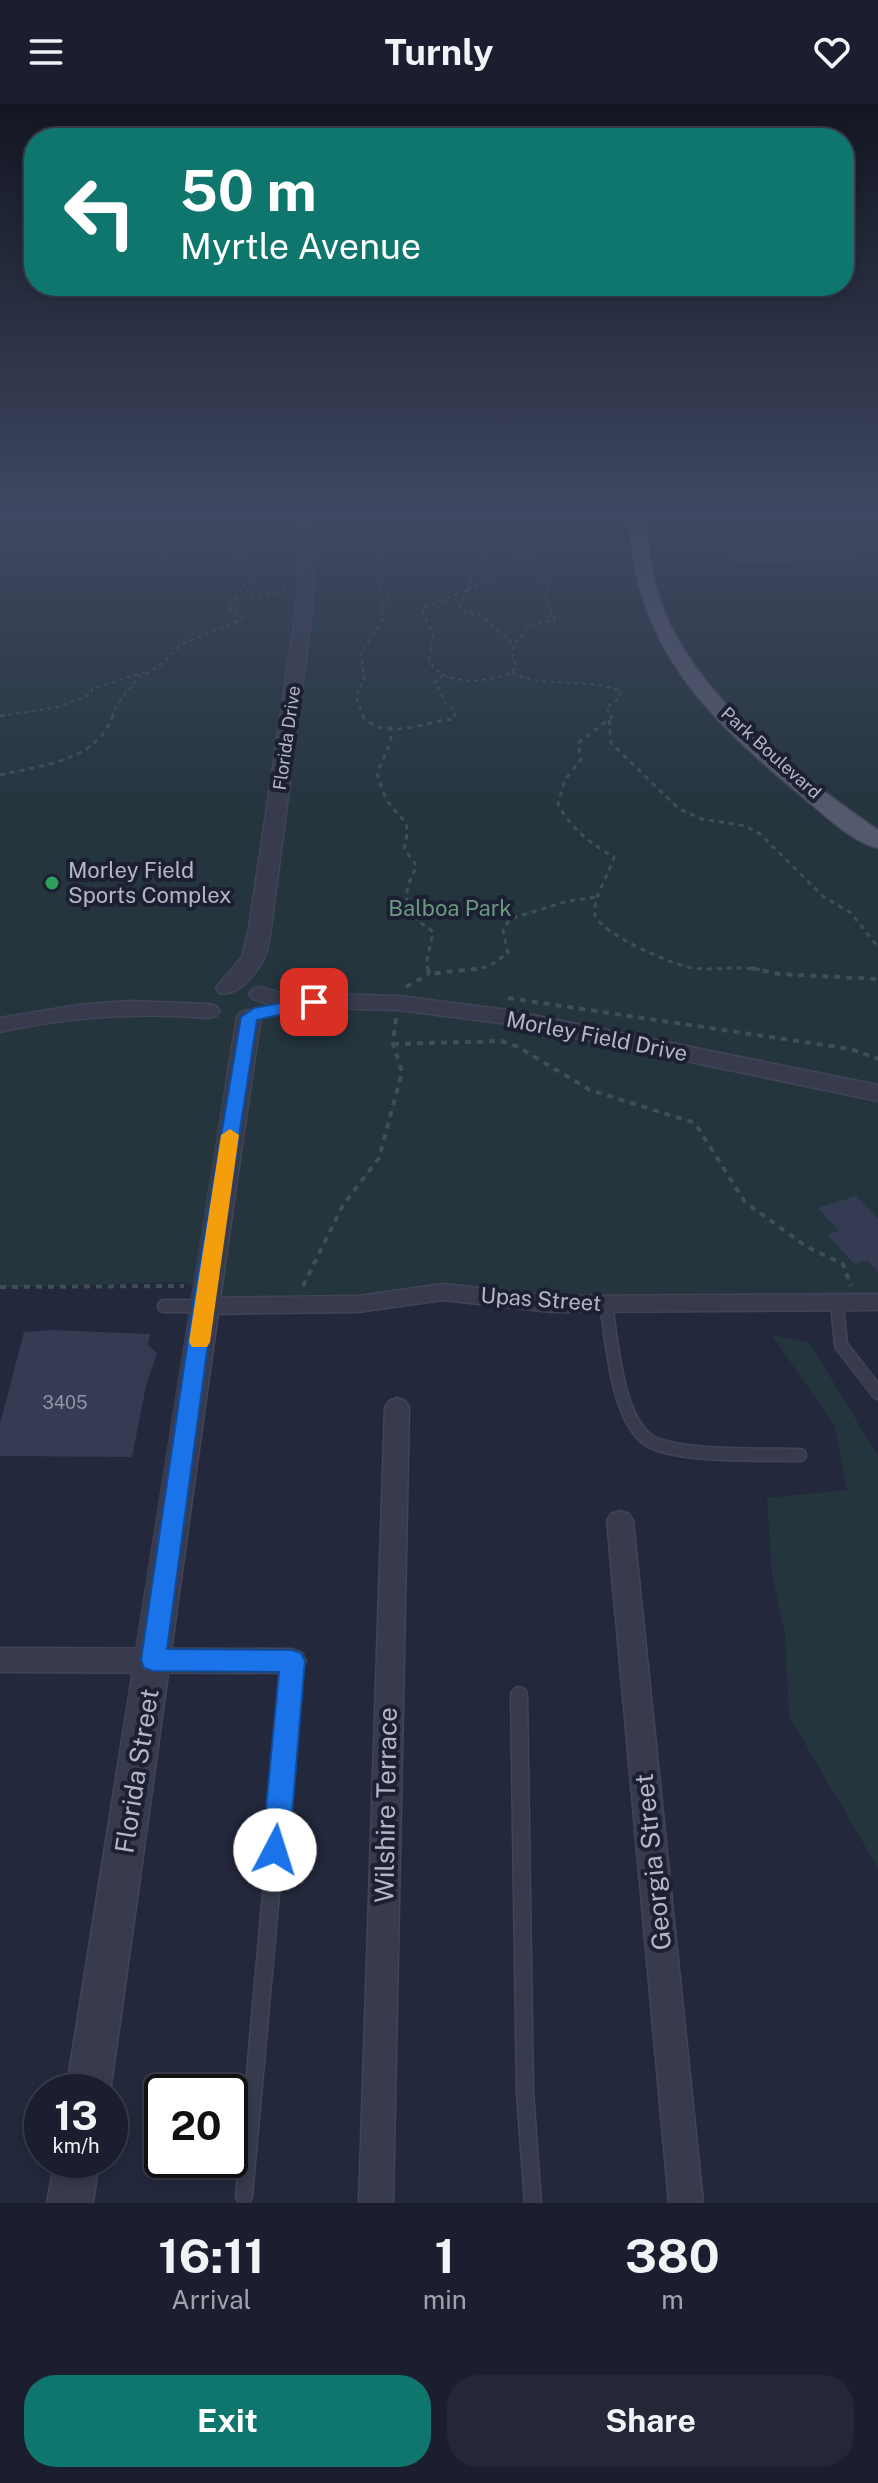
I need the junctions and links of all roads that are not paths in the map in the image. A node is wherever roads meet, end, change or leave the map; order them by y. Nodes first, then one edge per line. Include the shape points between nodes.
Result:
1 (302, 613) edge
2 (656, 613) edge
3 (679, 613) dead end
4 (878, 817) edge
5 (878, 841) edge
6 (253, 959) junction
7 (217, 1003) junction
8 (257, 1003) junction
9 (0, 1025) edge
10 (243, 1055) junction
11 (878, 1093) edge
12 (205, 1296) junction
13 (857, 1302) edge
14 (606, 1304) junction
15 (164, 1306) dead end
16 (878, 1393) edge
17 (397, 1407) dead end
18 (800, 1455) dead end
19 (620, 1521) dead end
20 (0, 1660) edge
21 (153, 1660) junction
22 (292, 1661) joint
23 (519, 1695) dead end
24 (91, 2074) edge
25 (74, 2178) edge
26 (244, 2196) dead end
27 (70, 2203) edge
28 (376, 2203) edge
29 (533, 2203) edge
30 (686, 2203) edge

1 - 6 street, Florida Drive
2 - 5 main road, Park Boulevard via 717,704 776,761
3 - 4 main road, Park Boulevard via 738,700 798,757
6 - 7 street
6 - 8 street, Florida Drive
7 - 8 street
7 - 8 street via 249,987
7 - 9 street via 121,1006
7 - 10 street
8 - 10 street, Florida Drive
8 - 11 street, Morley Field Drive via 398,1003 508,1017
10 - 12 street, Florida Drive
12 - 14 street, Upas Street via 306,1307 443,1292
12 - 15 lane
12 - 21 street, Florida Street
13 - 14 street, Upas Street
13 - 16 lane via 841,1345
14 - 18 lane via 624,1399 648,1440 670,1448
17 - 28 street, Wilshire Terrace
19 - 30 street, Georgia Street
20 - 21 street
21 - 22 street
21 - 24 street, Florida Street
22 - 26 lane
23 - 29 lane via 525,2092
25 - 27 street

